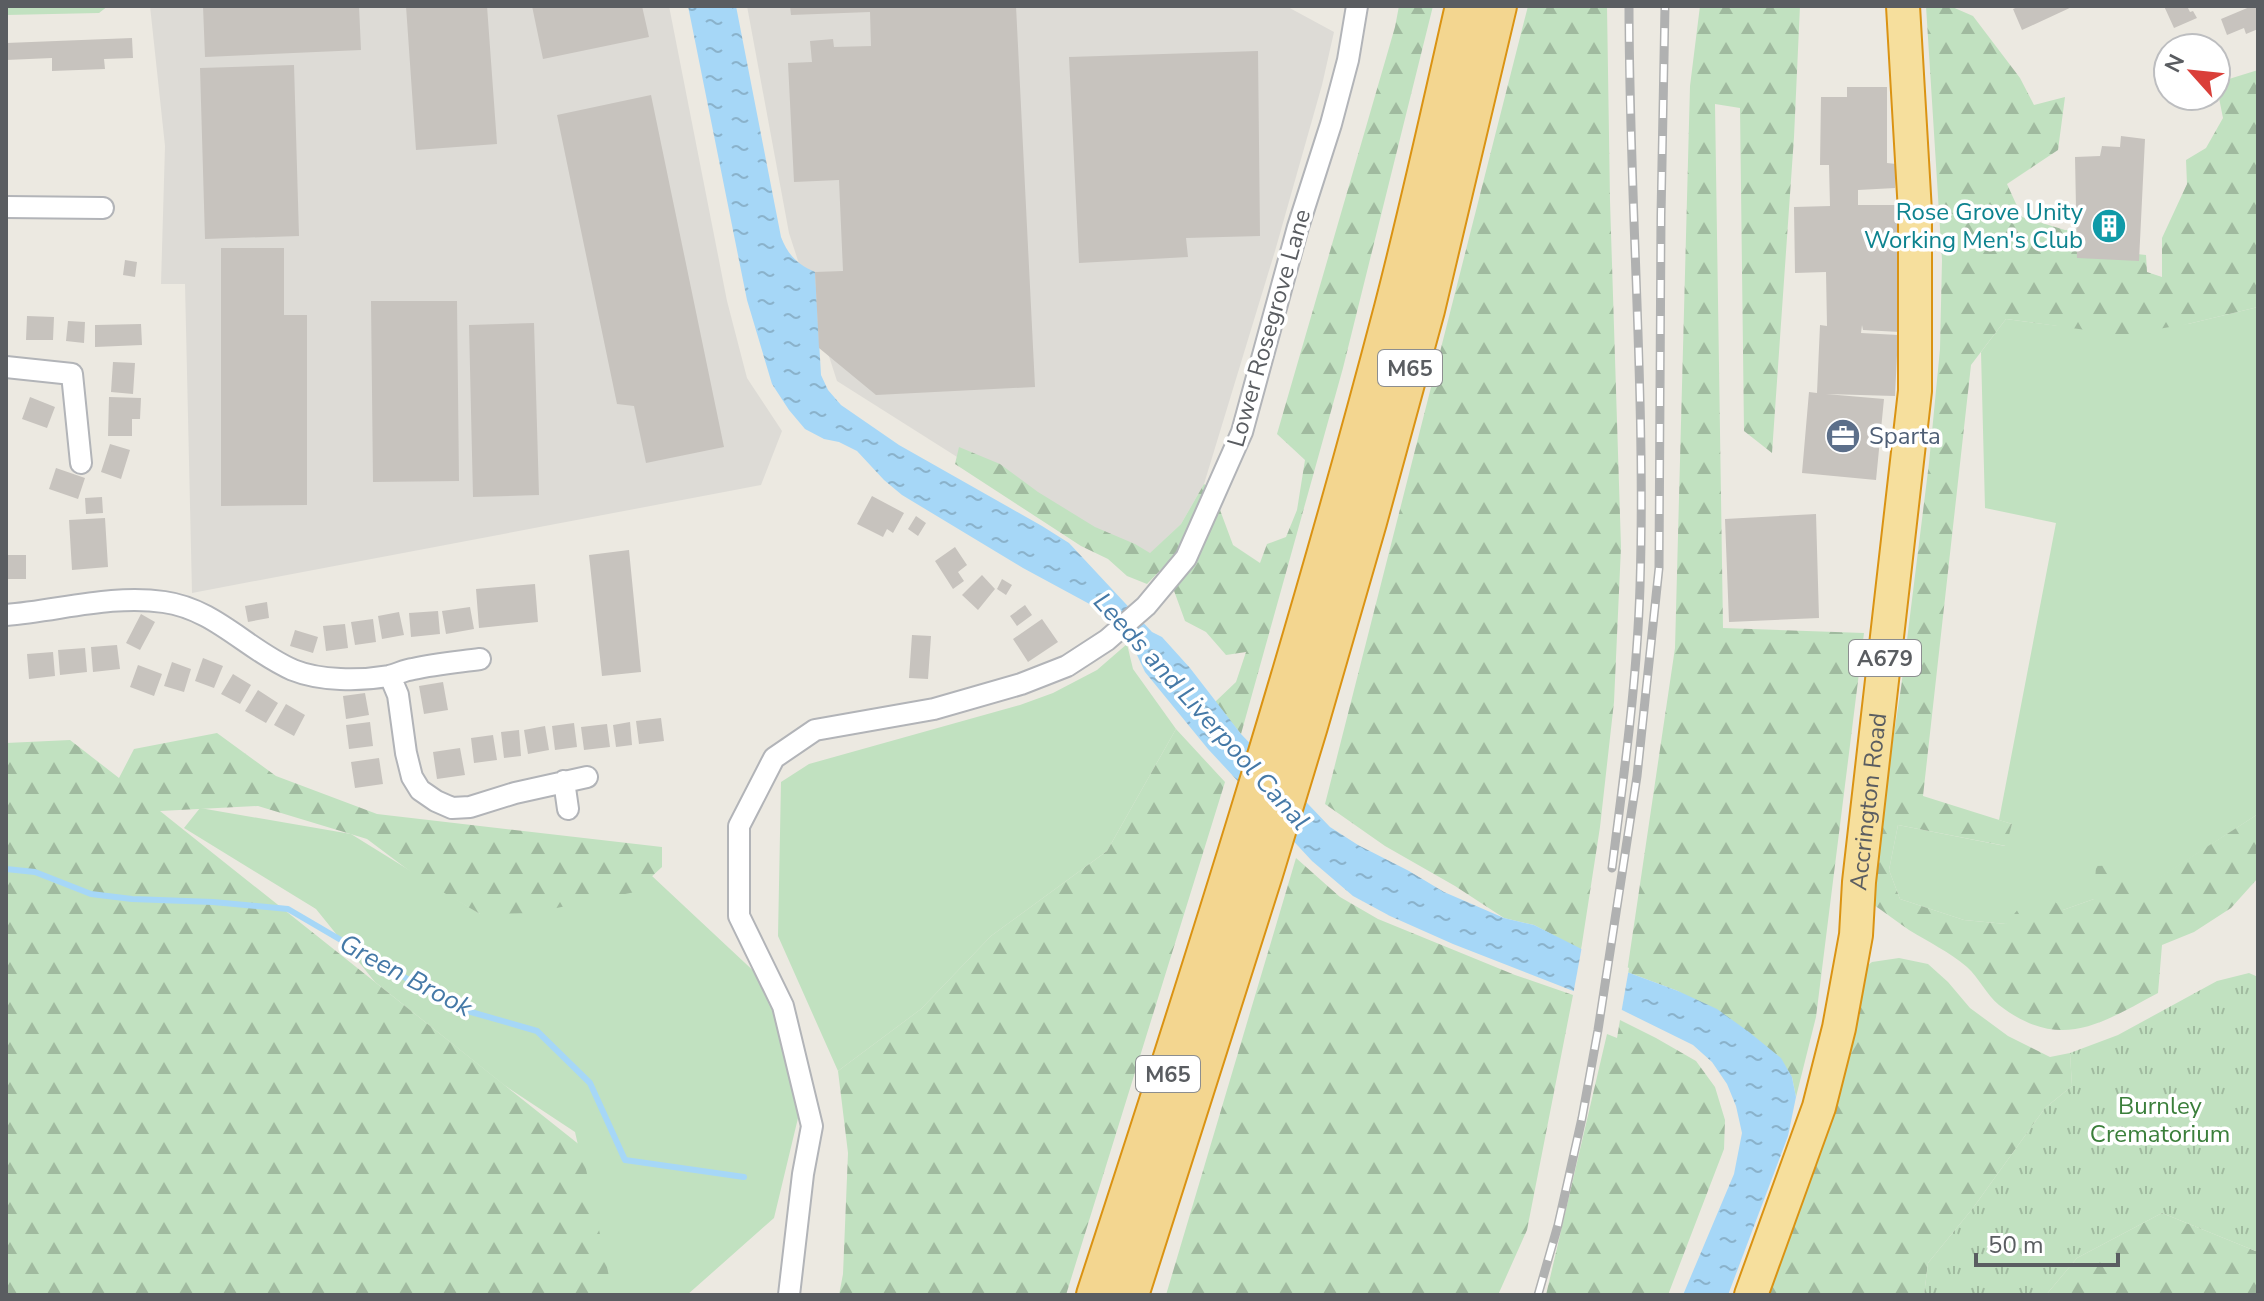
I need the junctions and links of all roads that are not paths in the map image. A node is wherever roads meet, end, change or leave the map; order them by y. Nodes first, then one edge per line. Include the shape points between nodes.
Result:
1 (1357, 6) edge
2 (1464, 6) edge
3 (1498, 6) edge
4 (1903, 6) edge
5 (6, 207) edge
6 (103, 208) dead end
7 (6, 367) edge
8 (81, 463) dead end
9 (6, 615) edge
10 (480, 659) dead end
11 (390, 676) junction
12 (1295, 718) junction
13 (587, 777) dead end
14 (564, 781) junction
15 (568, 809) dead end
16 (789, 1295) edge
17 (1095, 1295) edge
18 (1130, 1295) edge
19 (1751, 1295) edge

1 - 16 street, Lower Rosegrove Lane via 1331,124 1242,432 1186,558 1146,606 1067,666 934,709 815,730 774,758 739,826 739,916 783,1006 812,1126
2 - 12 highway, M65 via 1339,510
3 - 12 highway, M65 via 1426,310
4 - 19 highway, Accrington Road / A679 via 1915,212 1915,391 1856,935 1819,1107
5 - 6 street
7 - 8 street via 72,374
9 - 11 street via 110,602 166,602 212,619 294,670 345,678
10 - 11 street
11 - 14 street via 412,777 436,801 452,808 470,807
12 - 17 highway, M65 via 1236,852
12 - 18 highway, M65 via 1264,874
13 - 14 street
14 - 15 street

